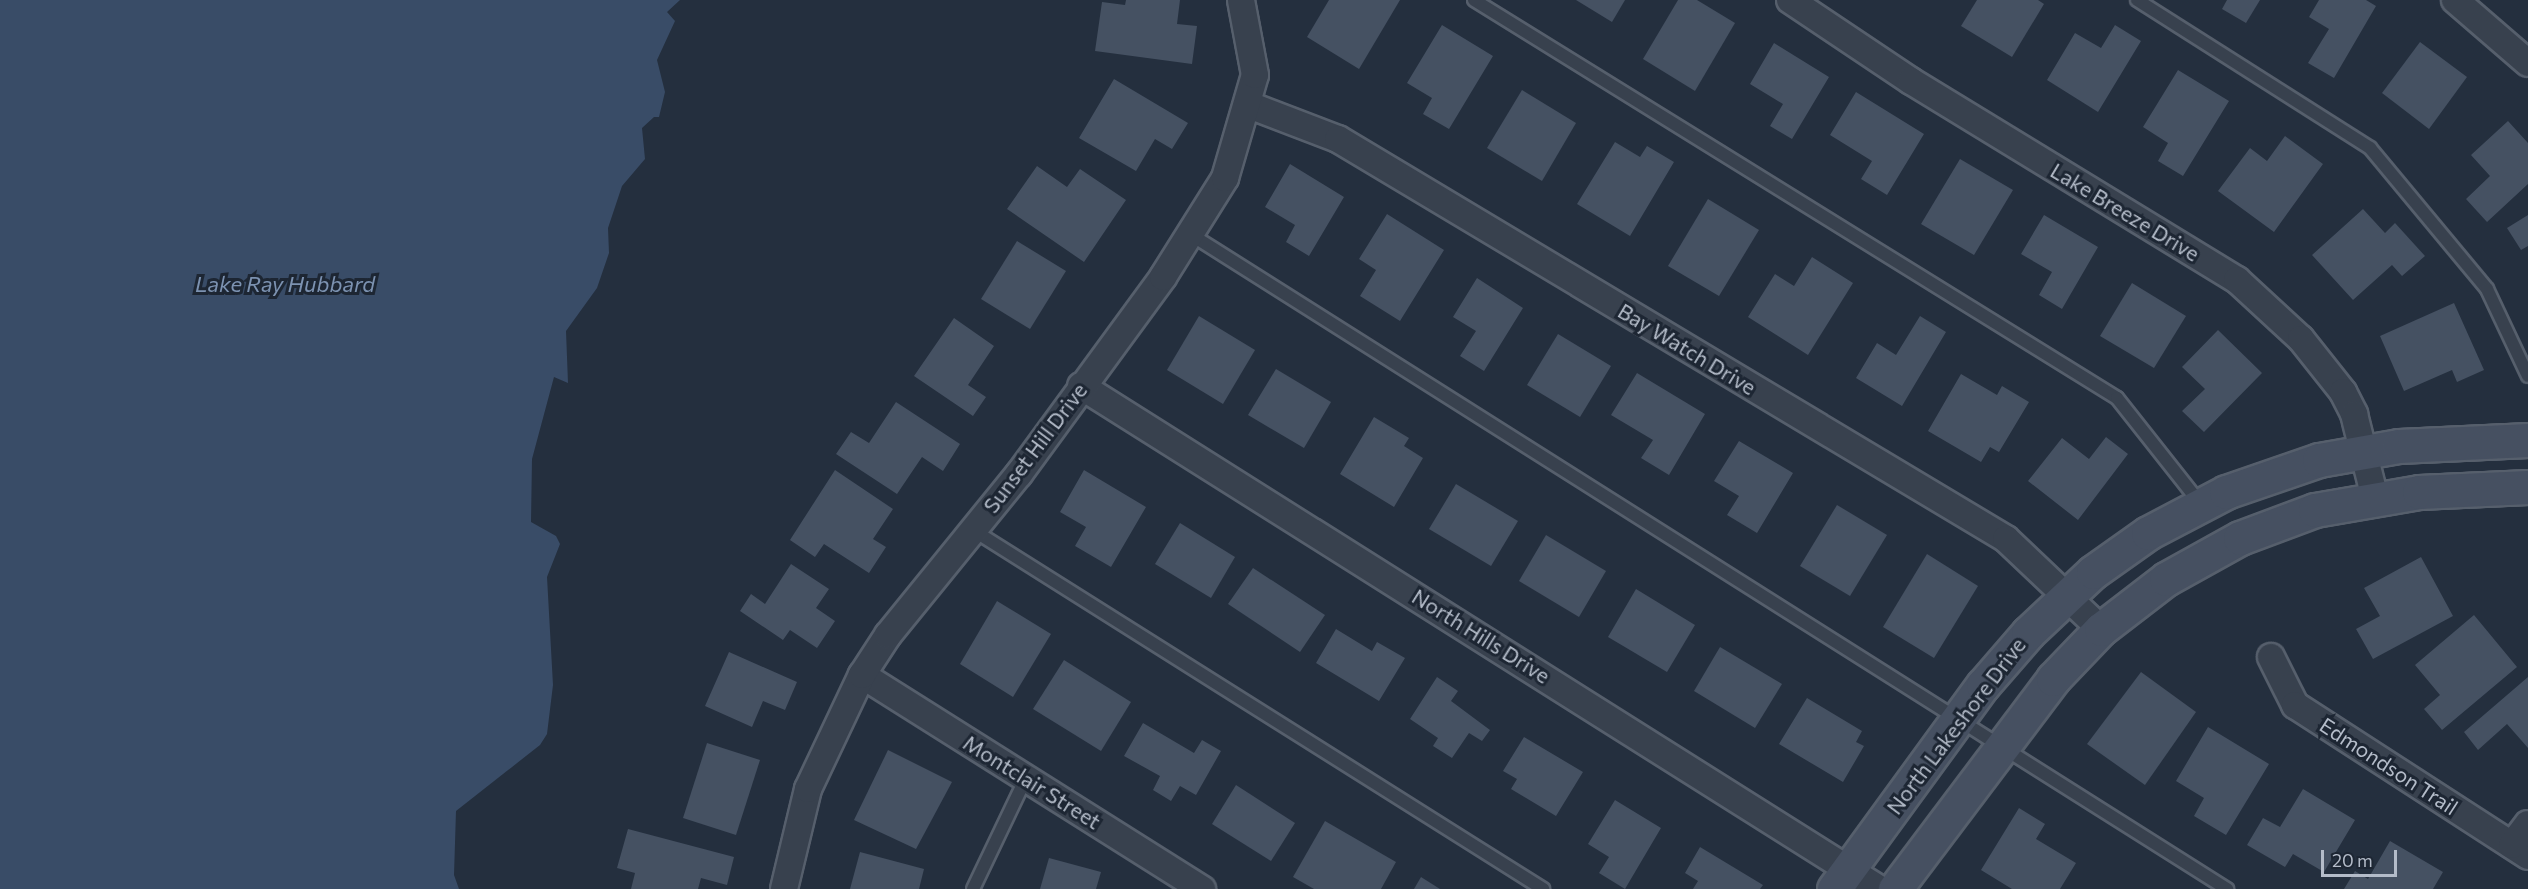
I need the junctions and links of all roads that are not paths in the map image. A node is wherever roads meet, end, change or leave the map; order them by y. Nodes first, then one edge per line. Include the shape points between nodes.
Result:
1 (1241, 0) edge
2 (1474, 0) edge
3 (1790, 0) edge
4 (2137, 0) edge
5 (2461, 1) edge
6 (2528, 63) edge
7 (1249, 105) junction
8 (1190, 234) junction
9 (2528, 376) edge
10 (1081, 386) junction
11 (2528, 440) edge
12 (2364, 450) junction
13 (2528, 487) edge
14 (2375, 498) junction
15 (2200, 504) junction
16 (973, 530) junction
17 (2067, 595) junction
18 (2102, 629) junction
19 (2271, 657) dead end
20 (862, 675) junction
21 (1959, 717) junction
22 (1999, 746) junction
23 (1026, 778) junction
24 (2528, 824) edge
25 (2520, 851) edge
26 (1841, 879) edge
27 (1172, 881) edge
28 (784, 889) edge
29 (973, 889) edge
30 (1202, 889) edge
31 (1543, 889) edge
32 (1879, 889) edge
33 (1895, 889) edge
34 (2227, 889) edge

1 - 7 street, Sunset Hill Drive via 1255,75
2 - 15 lane via 2117,398
3 - 12 street, Lake Breeze Drive via 1911,81 2237,280 2301,339 2343,392
4 - 9 lane via 2370,148 2487,289
5 - 6 street
7 - 8 street, Sunset Hill Drive via 1225,178
7 - 17 street, Bay Watch Drive via 1338,140 1380,164 2006,539
8 - 10 street, Sunset Hill Drive
8 - 21 lane
10 - 16 street, Sunset Hill Drive via 1019,474
10 - 26 street, North Hills Drive
11 - 12 main road, North Lakeshore Drive
12 - 14 street, Lake Breeze Drive
12 - 15 main road, North Lakeshore Drive via 2284,470
13 - 14 main road via 2453,489
14 - 18 main road via 2277,522 2213,551 2166,579
15 - 17 main road, North Lakeshore Drive via 2118,553
16 - 20 street, Sunset Hill Drive via 888,635
16 - 31 lane
17 - 18 street, Bay Watch Drive
17 - 21 main road, North Lakeshore Drive via 2013,650
18 - 22 main road via 2053,679
19 - 25 street, Edmondson Trail via 2295,705
20 - 23 street, Montclair Street
20 - 28 street, Sunset Hill Drive via 808,789
21 - 22 lane
21 - 26 main road, North Lakeshore Drive
22 - 33 main road
22 - 34 lane
23 - 27 street, Montclair Street
23 - 29 lane
24 - 25 street
26 - 32 street, North Hills Drive
27 - 30 street, Montclair Street

